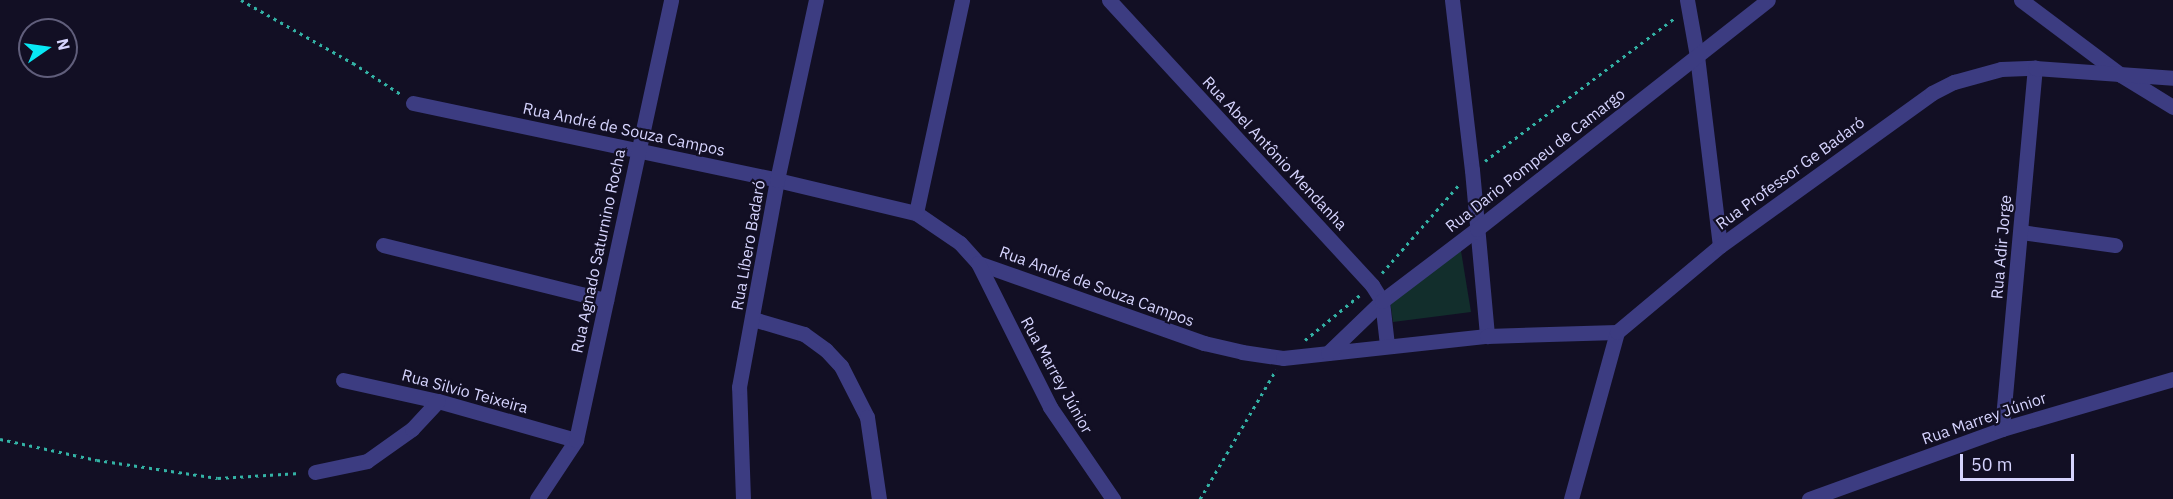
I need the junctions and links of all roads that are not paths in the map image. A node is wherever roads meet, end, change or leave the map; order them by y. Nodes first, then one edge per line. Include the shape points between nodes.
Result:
1 (671, 0) edge
2 (816, 0) edge
3 (962, 0) edge
4 (1109, 0) edge
5 (1452, 0) edge
6 (1768, 0) edge
7 (2021, 0) edge
8 (1687, 5) edge
9 (1697, 56) junction
10 (2035, 68) junction
11 (2121, 75) junction
12 (2173, 78) edge
13 (413, 103) road end
14 (2173, 107) edge
15 (638, 152) junction
16 (777, 180) junction
17 (916, 213) junction
18 (1477, 229) junction
19 (2020, 232) junction
20 (383, 245) dead end
21 (2115, 245) dead end
22 (1720, 246) junction
23 (978, 263) junction
24 (606, 300) junction
25 (1382, 301) junction
26 (753, 319) junction
27 (1617, 333) junction
28 (1486, 336) junction
29 (1387, 345) junction
30 (1328, 353) junction
31 (2173, 379) edge
32 (343, 380) dead end
33 (438, 401) junction
34 (2002, 429) junction
35 (576, 440) junction
36 (315, 472) road end
37 (537, 499) edge
38 (743, 499) edge
39 (879, 499) edge
40 (1113, 499) edge
41 (1571, 499) edge
42 (1809, 499) edge

1 - 15 street, Rua Agnado Saturnino Rocha
2 - 16 street, Rua Líbero Badaró
3 - 17 street
4 - 25 street, Rua Abel Antônio Mendanha via 1372,285
5 - 18 street
6 - 9 street, Rua Dario Pompeu de Camargo
7 - 11 street
8 - 9 street
9 - 18 street, Rua Dario Pompeu de Camargo
9 - 22 street
10 - 11 street, Rua Professor Ge Badaró
10 - 19 street, Rua Adir Jorge
10 - 22 street, Rua Professor Ge Badaró via 2001,69 1954,82 1932,93
11 - 12 street, Rua Professor Ge Badaró
11 - 14 street
13 - 15 street, Rua André de Souza Campos
15 - 16 street, Rua André de Souza Campos
15 - 24 street, Rua Agnado Saturnino Rocha
16 - 17 street, Rua André de Souza Campos
16 - 26 street, Rua Líbero Badaró
17 - 23 street, Rua André de Souza Campos via 960,243
18 - 25 street, Rua Dario Pompeu de Camargo
18 - 28 street
19 - 21 street
19 - 34 street, Rua Adir Jorge
20 - 24 street
22 - 27 street, Rua Professor Ge Badaró
23 - 30 street, Rua André de Souza Campos via 1204,343 1283,358
23 - 40 street, Rua Marrey Júnior via 1050,407
24 - 35 street, Rua Agnado Saturnino Rocha
25 - 29 street, Rua Abel Antônio Mendanha
25 - 30 street, Rua Dario Pompeu de Camargo
26 - 38 street, Rua Líbero Badaró via 739,387
26 - 39 street via 804,334 841,366 867,417
27 - 28 street, Rua André de Souza Campos
27 - 41 street
28 - 29 street, Rua André de Souza Campos
29 - 30 street, Rua André de Souza Campos
31 - 34 street, Rua Marrey Júnior
32 - 33 street, Rua Silvio Teixeira
33 - 35 street, Rua Silvio Teixeira
33 - 36 street via 412,429 367,461
34 - 42 street, Rua Marrey Júnior
35 - 37 street, Rua Agnado Saturnino Rocha

